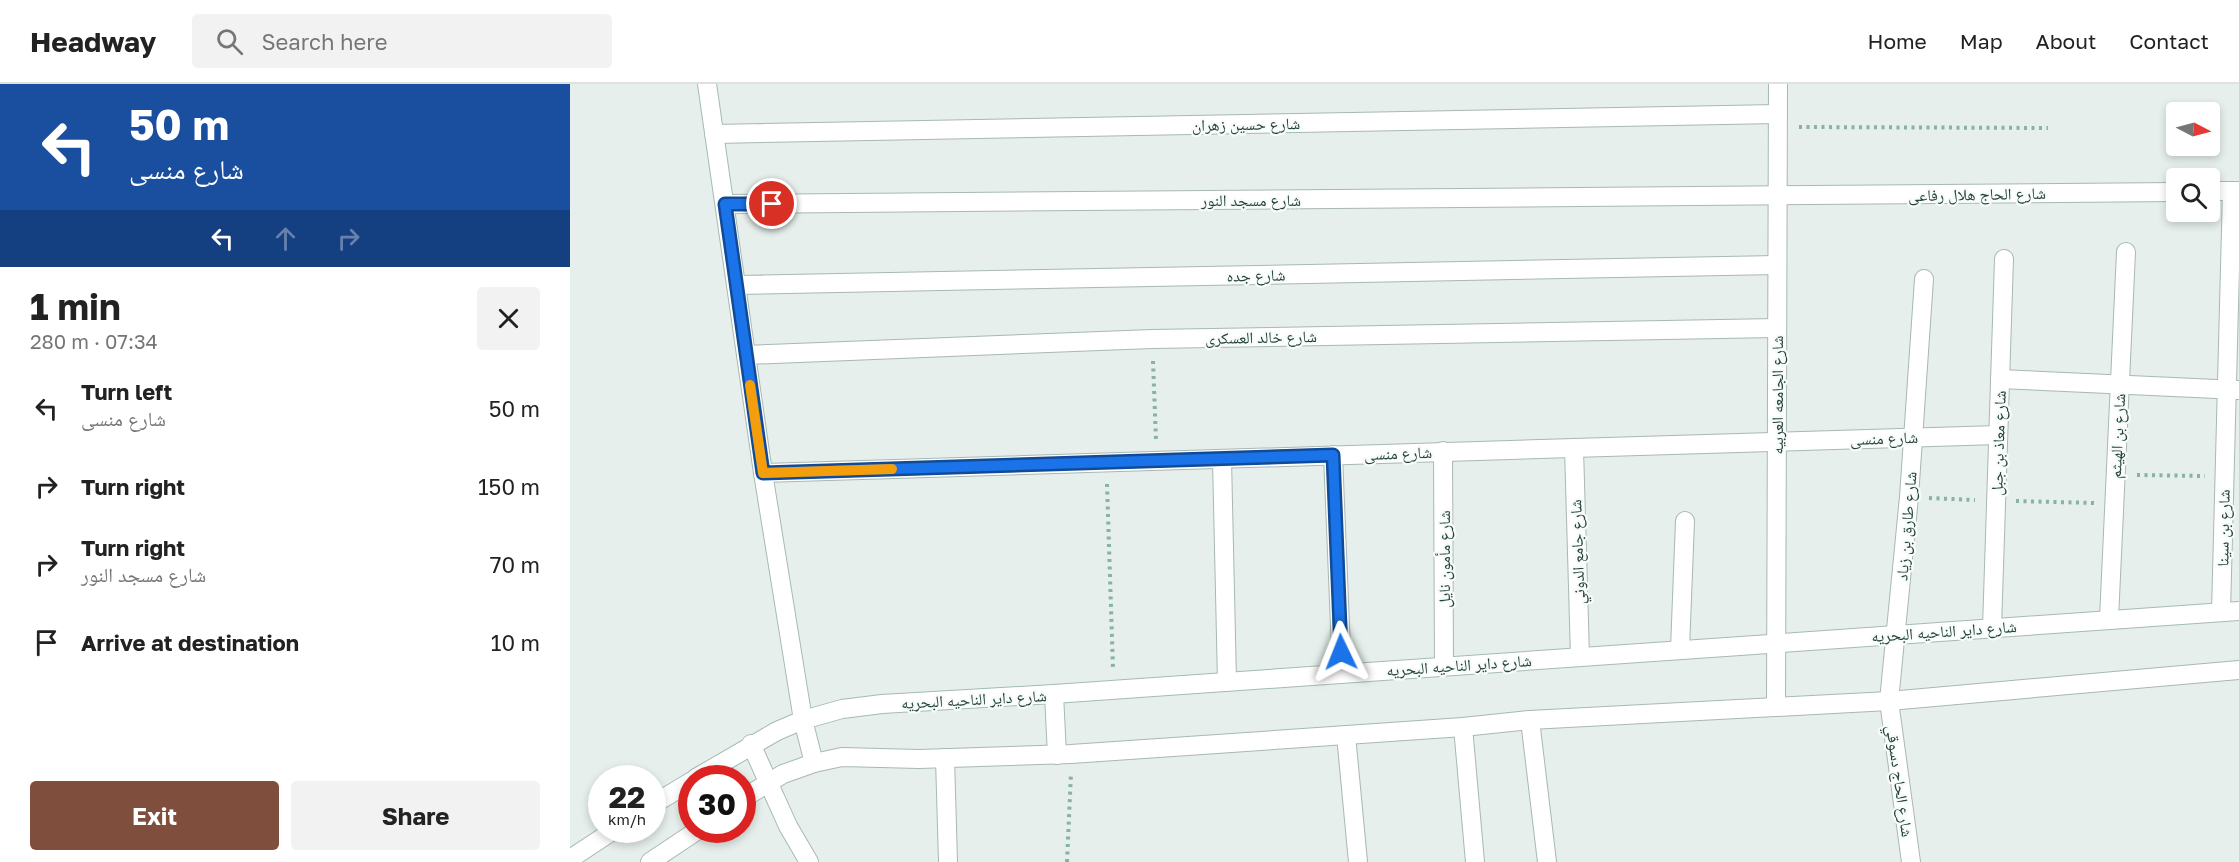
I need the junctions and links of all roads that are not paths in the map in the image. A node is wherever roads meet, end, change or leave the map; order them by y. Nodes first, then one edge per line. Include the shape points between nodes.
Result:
1 (707, 84) edge
2 (1778, 84) edge
3 (1777, 121) junction
4 (714, 134) junction
5 (2220, 191) edge
6 (2236, 191) edge
7 (2166, 192) edge
8 (1777, 196) junction
9 (725, 204) junction
10 (2126, 252) dead end
11 (2004, 259) dead end
12 (1777, 265) junction
13 (1924, 279) dead end
14 (736, 285) junction
15 (1777, 328) junction
16 (746, 355) junction
17 (2000, 379) junction
18 (2120, 386) junction
19 (2233, 390) edge
20 (1998, 435) junction
21 (1913, 437) junction
22 (1777, 442) junction
23 (1574, 448) junction
24 (1443, 451) junction
25 (1333, 455) junction
26 (1222, 459) junction
27 (763, 473) junction
28 (1685, 521) dead end
29 (2231, 538) edge
30 (2230, 612) edge
31 (2109, 619) junction
32 (1992, 628) junction
33 (1895, 634) junction
34 (1776, 643) junction
35 (1680, 649) junction
36 (1580, 657) junction
37 (1444, 666) junction
38 (2239, 670) edge
39 (1342, 674) junction
40 (1227, 682) junction
41 (1054, 694) junction
42 (1889, 701) junction
43 (1776, 705) junction
44 (803, 720) junction
45 (1530, 720) junction
46 (1463, 727) junction
47 (1346, 735) junction
48 (751, 744) junction
49 (1064, 755) junction
50 (945, 758) junction
51 (814, 763) junction
52 (717, 765) edge
53 (769, 781) junction
54 (756, 790) edge
55 (594, 843) edge
56 (678, 843) edge
57 (570, 859) edge
58 (650, 862) edge
59 (809, 862) edge
60 (948, 862) edge
61 (1358, 862) edge
62 (1475, 862) edge
63 (1547, 862) edge
64 (1911, 862) edge

1 - 4 street
2 - 3 street, شارع الجامعه العربيه
3 - 4 street, شارع حسين زهران
3 - 8 street, شارع الجامعه العربيه
4 - 9 street
5 - 6 street
6 - 19 street, شارع بن سينا
7 - 8 street, شارع الحاج هلال رفاعى
8 - 9 street, شارع مسجد النور
8 - 12 street, شارع الجامعه العربيه
9 - 14 street
10 - 18 street, شارع بن الهيثم
11 - 17 street, شارع معاذ بن جبل
12 - 14 street, شارع جده
12 - 15 street, شارع الجامعه العربيه
13 - 21 street, شارع طارق بن زياد
14 - 16 street
15 - 16 street, شارع خالد العسكرى via 1152,339
15 - 22 street, شارع الجامعه العربيه
16 - 27 street
17 - 18 street
17 - 20 street, شارع معاذ بن جبل
18 - 19 street
18 - 31 street, شارع بن الهيثم
19 - 29 street, شارع بن سينا via 2225,476
20 - 21 street, شارع منسى
20 - 32 street, شارع معاذ بن جبل
21 - 22 street, شارع منسى
21 - 33 street, شارع طارق بن زياد
22 - 23 street, شارع منسى
22 - 34 street, شارع الجامعه العربيه
23 - 24 street, شارع منسى
23 - 36 street, شارع جامع الدوني
24 - 25 street, شارع منسى
24 - 37 street, شارع مأمون نايل
25 - 26 street, شارع منسى
25 - 39 street
26 - 27 street, شارع منسى
26 - 40 street
27 - 44 street
28 - 35 street
29 - 30 street, شارع بن سينا
30 - 31 street, شارع داير الناحيه البحريه
31 - 32 street, شارع داير الناحيه البحريه
32 - 33 street, شارع داير الناحيه البحريه
33 - 34 street, شارع داير الناحيه البحريه
33 - 42 street, شارع طارق بن زياد
34 - 35 street, شارع داير الناحيه البحريه
34 - 43 street, شارع الجامعه العربيه
35 - 36 street, شارع داير الناحيه البحريه
36 - 37 street, شارع داير الناحيه البحريه
37 - 39 street, شارع داير الناحيه البحريه
38 - 42 street
39 - 40 street, شارع داير الناحيه البحريه
40 - 41 street, شارع داير الناحيه البحريه
41 - 44 street, شارع داير الناحيه البحريه via 882,704 842,709
41 - 49 street
42 - 43 street
42 - 64 street, شارع الحاج دسوقي
43 - 45 street
44 - 48 street, شارع داير الناحيه البحريه
44 - 51 street
45 - 46 street
45 - 63 street
46 - 47 street
46 - 62 street
47 - 49 street
47 - 61 street
48 - 52 street, شارع داير الناحيه البحريه
48 - 53 street
49 - 50 street
50 - 51 street via 842,757
50 - 60 street
51 - 53 street
53 - 54 street
53 - 59 street
55 - 57 street
56 - 58 street

